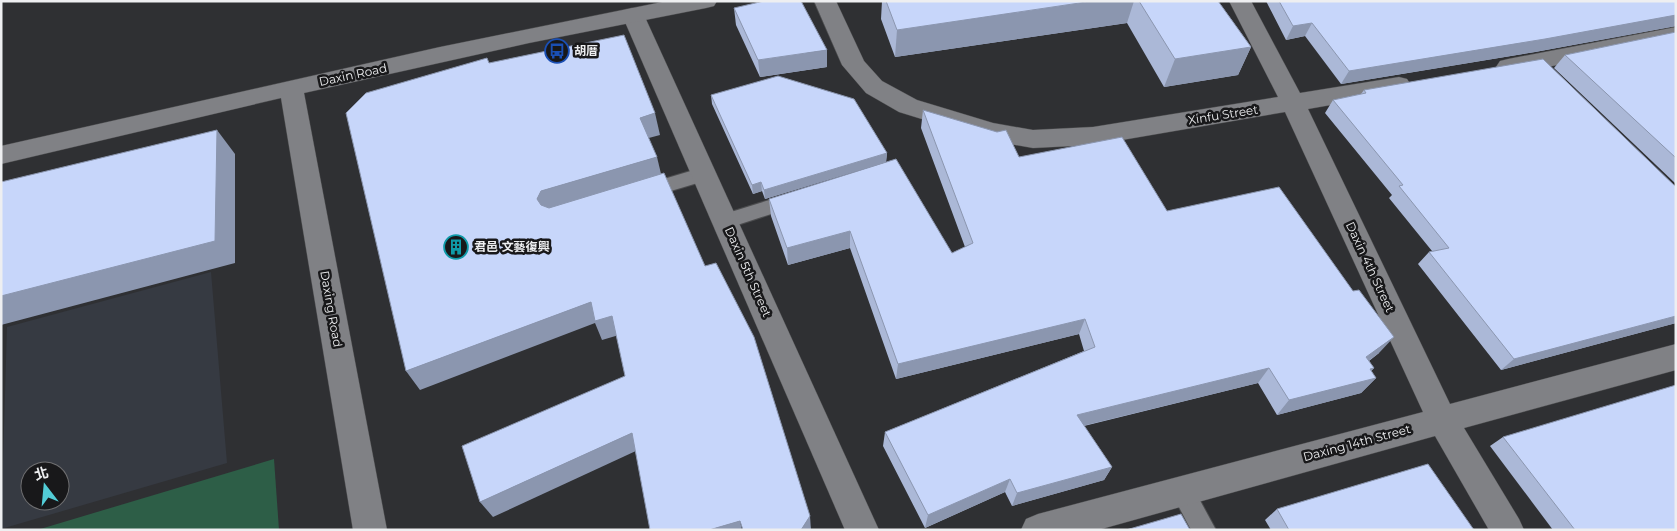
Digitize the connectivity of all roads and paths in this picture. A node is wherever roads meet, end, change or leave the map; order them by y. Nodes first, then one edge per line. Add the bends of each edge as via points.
1 (706, 1) edge
2 (824, 1) edge
3 (1240, 1) edge
4 (633, 14) junction
5 (1676, 34) edge
6 (1486, 70) edge
7 (1419, 82) edge
8 (291, 88) junction
9 (1293, 104) junction
10 (1, 155) edge
11 (704, 174) junction
12 (810, 195) edge
13 (631, 196) edge
14 (725, 221) junction
15 (1676, 357) edge
16 (1442, 420) junction
17 (1182, 490) junction
18 (370, 530) edge
19 (862, 530) edge
20 (1038, 530) edge
21 (1204, 530) edge
22 (1507, 530) edge

1 - 4 street, Daxin Road
2 - 9 street, Xinfu Street via 854,65 874,87 908,106 993,132 1033,139 1093,136
3 - 9 street, Daxin 4th Street
4 - 8 street, Daxin Road
4 - 11 street, Daxin 5th Street
5 - 6 street via 1542,69
7 - 9 street, Xinfu Street
8 - 10 street, Daxin Road
8 - 18 street, Daxing Road
9 - 16 street, Daxin 4th Street
11 - 13 lane
11 - 14 street, Daxin 5th Street
12 - 14 lane
14 - 19 street, Daxin 5th Street
15 - 16 street, Daxing 14th Street
16 - 17 street, Daxing 14th Street
16 - 22 street, Daxin 4th Street
17 - 20 street, Daxing 14th Street
17 - 21 lane

